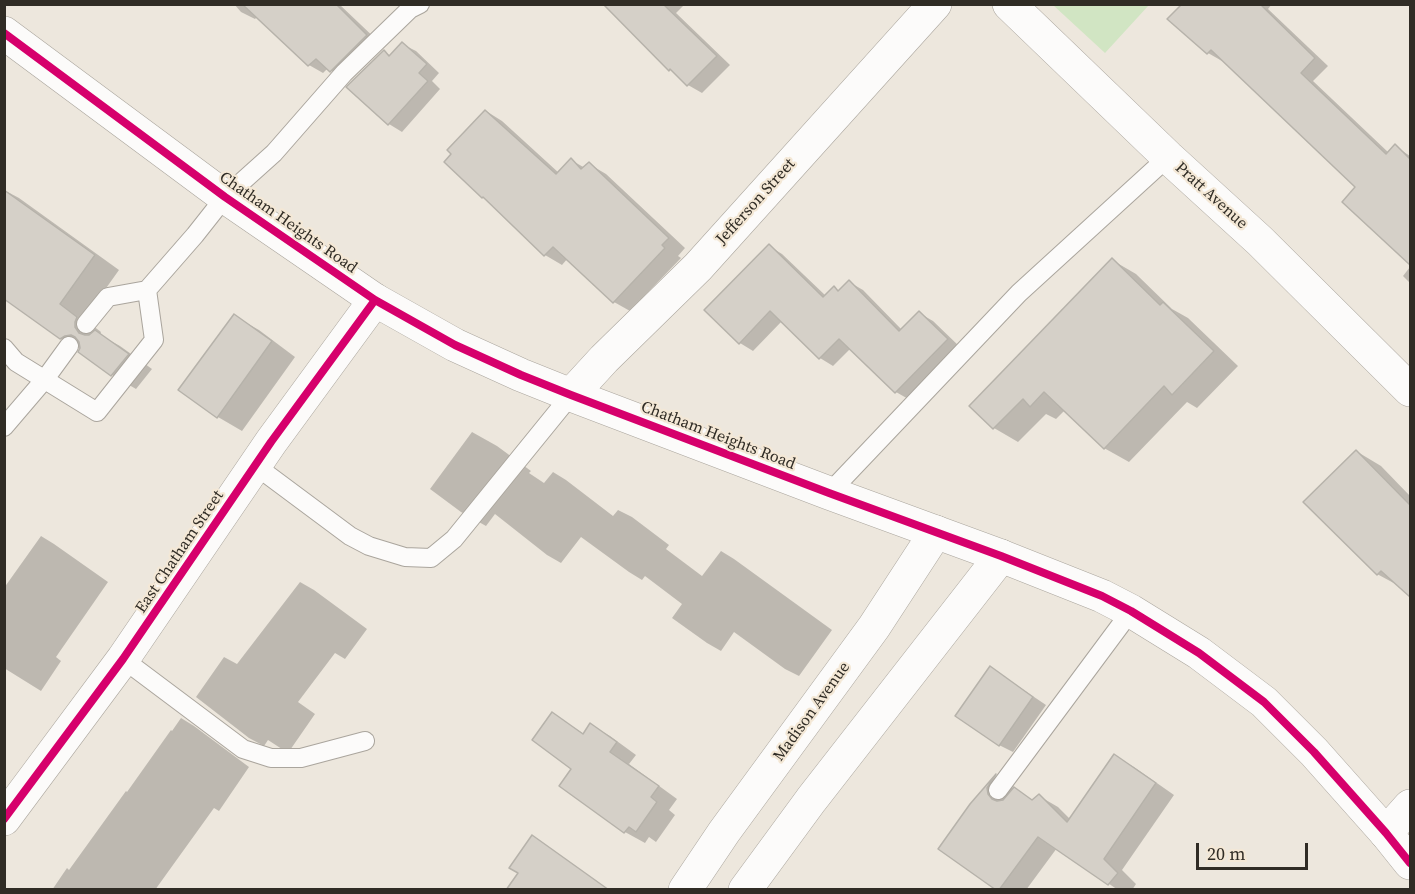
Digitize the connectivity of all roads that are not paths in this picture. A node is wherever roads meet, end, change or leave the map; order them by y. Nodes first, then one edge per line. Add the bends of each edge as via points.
1 (420, 4) edge
2 (935, 4) edge
3 (1009, 4) edge
4 (6, 36) edge
5 (1168, 157) junction
6 (225, 197) junction
7 (147, 290) junction
8 (375, 300) junction
9 (86, 324) dead end
10 (69, 346) dead end
11 (4, 348) edge
12 (45, 379) junction
13 (1410, 390) edge
14 (571, 395) junction
15 (4, 428) edge
16 (256, 466) junction
17 (829, 493) junction
18 (936, 532) junction
19 (1001, 556) junction
20 (1131, 611) junction
21 (123, 659) junction
22 (366, 741) dead end
23 (998, 790) dead end
24 (1410, 806) edge
25 (4, 819) edge
26 (1386, 832) junction
27 (1410, 863) edge
28 (685, 890) edge
29 (745, 890) edge

1 - 6 lane via 410,9 344,73 274,153
2 - 14 street, Jefferson Street via 698,267
3 - 5 street, Pratt Avenue
4 - 6 street, Chatham Heights Road
5 - 13 street, Pratt Avenue via 1260,241
5 - 17 lane via 1019,293
6 - 7 lane
6 - 8 street, Chatham Heights Road
7 - 9 lane via 108,297
7 - 12 lane via 154,340 97,412
8 - 14 street, Chatham Heights Road via 455,345
8 - 16 street, East Chatham Street
10 - 12 lane
11 - 12 lane via 16,362
12 - 15 lane
14 - 16 lane via 454,539 431,558 369,546
14 - 17 street, Chatham Heights Road
16 - 21 street, East Chatham Street
17 - 18 street, Chatham Heights Road
18 - 19 street, Chatham Heights Road
18 - 28 street, Madison Avenue via 874,627
19 - 20 street, Chatham Heights Road
19 - 29 street
20 - 23 lane
20 - 26 street, Chatham Heights Road via 1199,653 1264,702
21 - 22 lane via 243,749 271,758 301,758
21 - 25 street, East Chatham Street
24 - 26 street
26 - 27 street, Chatham Heights Road

